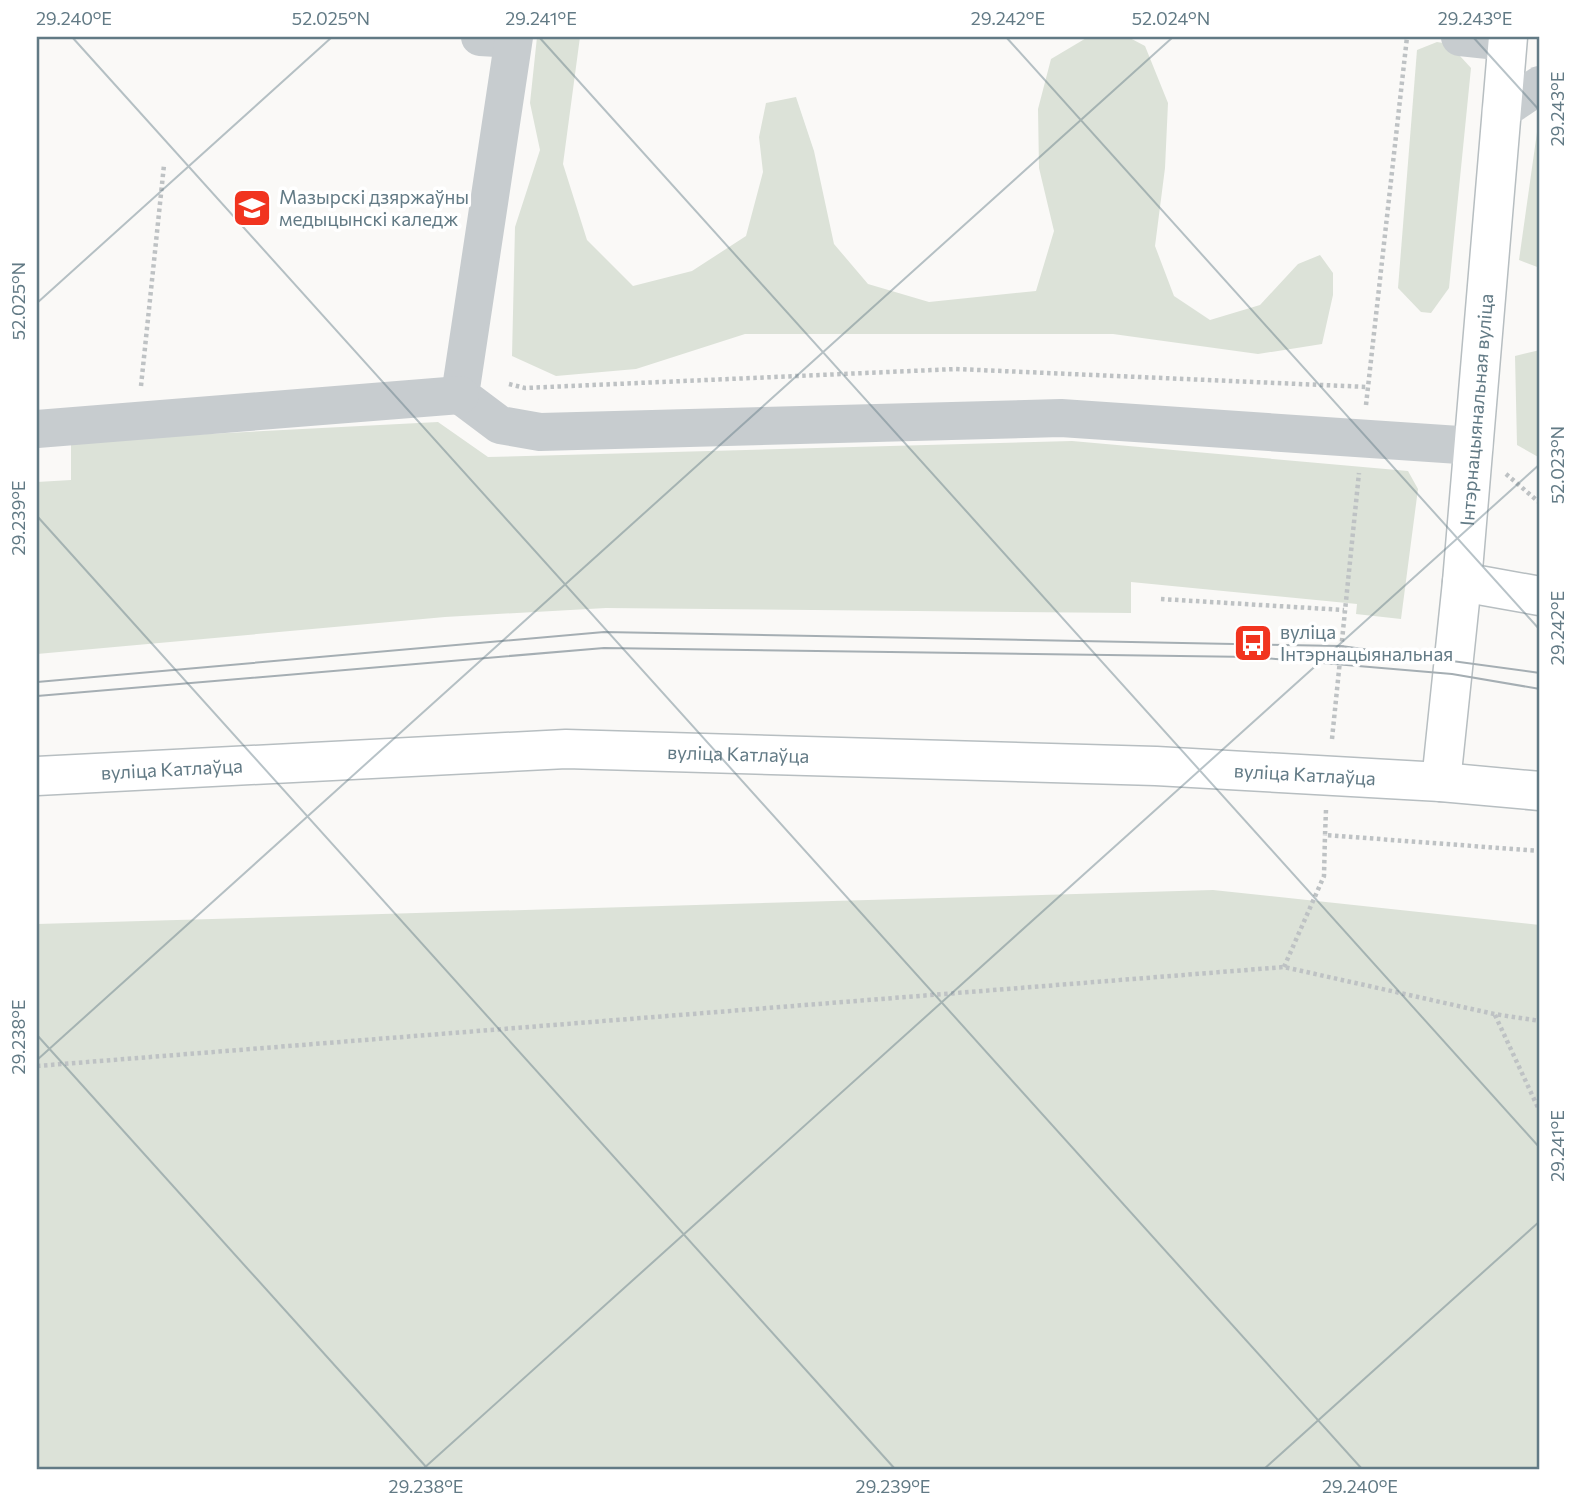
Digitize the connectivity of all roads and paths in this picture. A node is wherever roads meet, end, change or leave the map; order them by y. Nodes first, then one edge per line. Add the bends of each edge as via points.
1 (1406, 37) edge
2 (1460, 37) edge
3 (502, 38) edge
4 (1507, 40) edge
5 (1540, 85) edge
6 (1501, 111) junction
7 (164, 165) dead end
8 (462, 384) junction
9 (1368, 387) junction
10 (137, 419) junction
11 (37, 429) edge
12 (1363, 437) junction
13 (1474, 446) junction
14 (1462, 582) junction
15 (1540, 596) edge
16 (1161, 599) dead end
17 (1344, 610) junction
18 (1328, 775) junction
19 (37, 776) edge
20 (1441, 782) junction
21 (1540, 791) edge
22 (1325, 835) junction
23 (1540, 851) edge
24 (1283, 967) junction
25 (1494, 1014) junction
26 (1540, 1021) edge
27 (37, 1066) edge
28 (1540, 1112) edge

1 - 9 path
2 - 4 lane
3 - 8 lane
4 - 6 main road, Інтэрнацыянальная вуліца
5 - 6 lane
6 - 13 main road, Інтэрнацыянальная вуліца
7 - 10 path
8 - 9 path via 525,388 956,369
8 - 10 lane
8 - 12 lane via 500,425 540,432 1061,418
9 - 12 path
10 - 11 lane
12 - 13 lane
12 - 17 path
13 - 14 main road, Інтэрнацыянальная вуліца
14 - 15 main road
14 - 20 main road, Інтэрнацыянальная вуліца
16 - 17 path
17 - 18 path
18 - 19 main road, вуліца Катлаўца via 566,749
18 - 20 main road, вуліца Катлаўца
18 - 22 path
20 - 21 main road, вуліца Катлаўца
22 - 23 path
22 - 24 path via 1324,876
24 - 25 path
24 - 27 path
25 - 26 path
25 - 28 path

